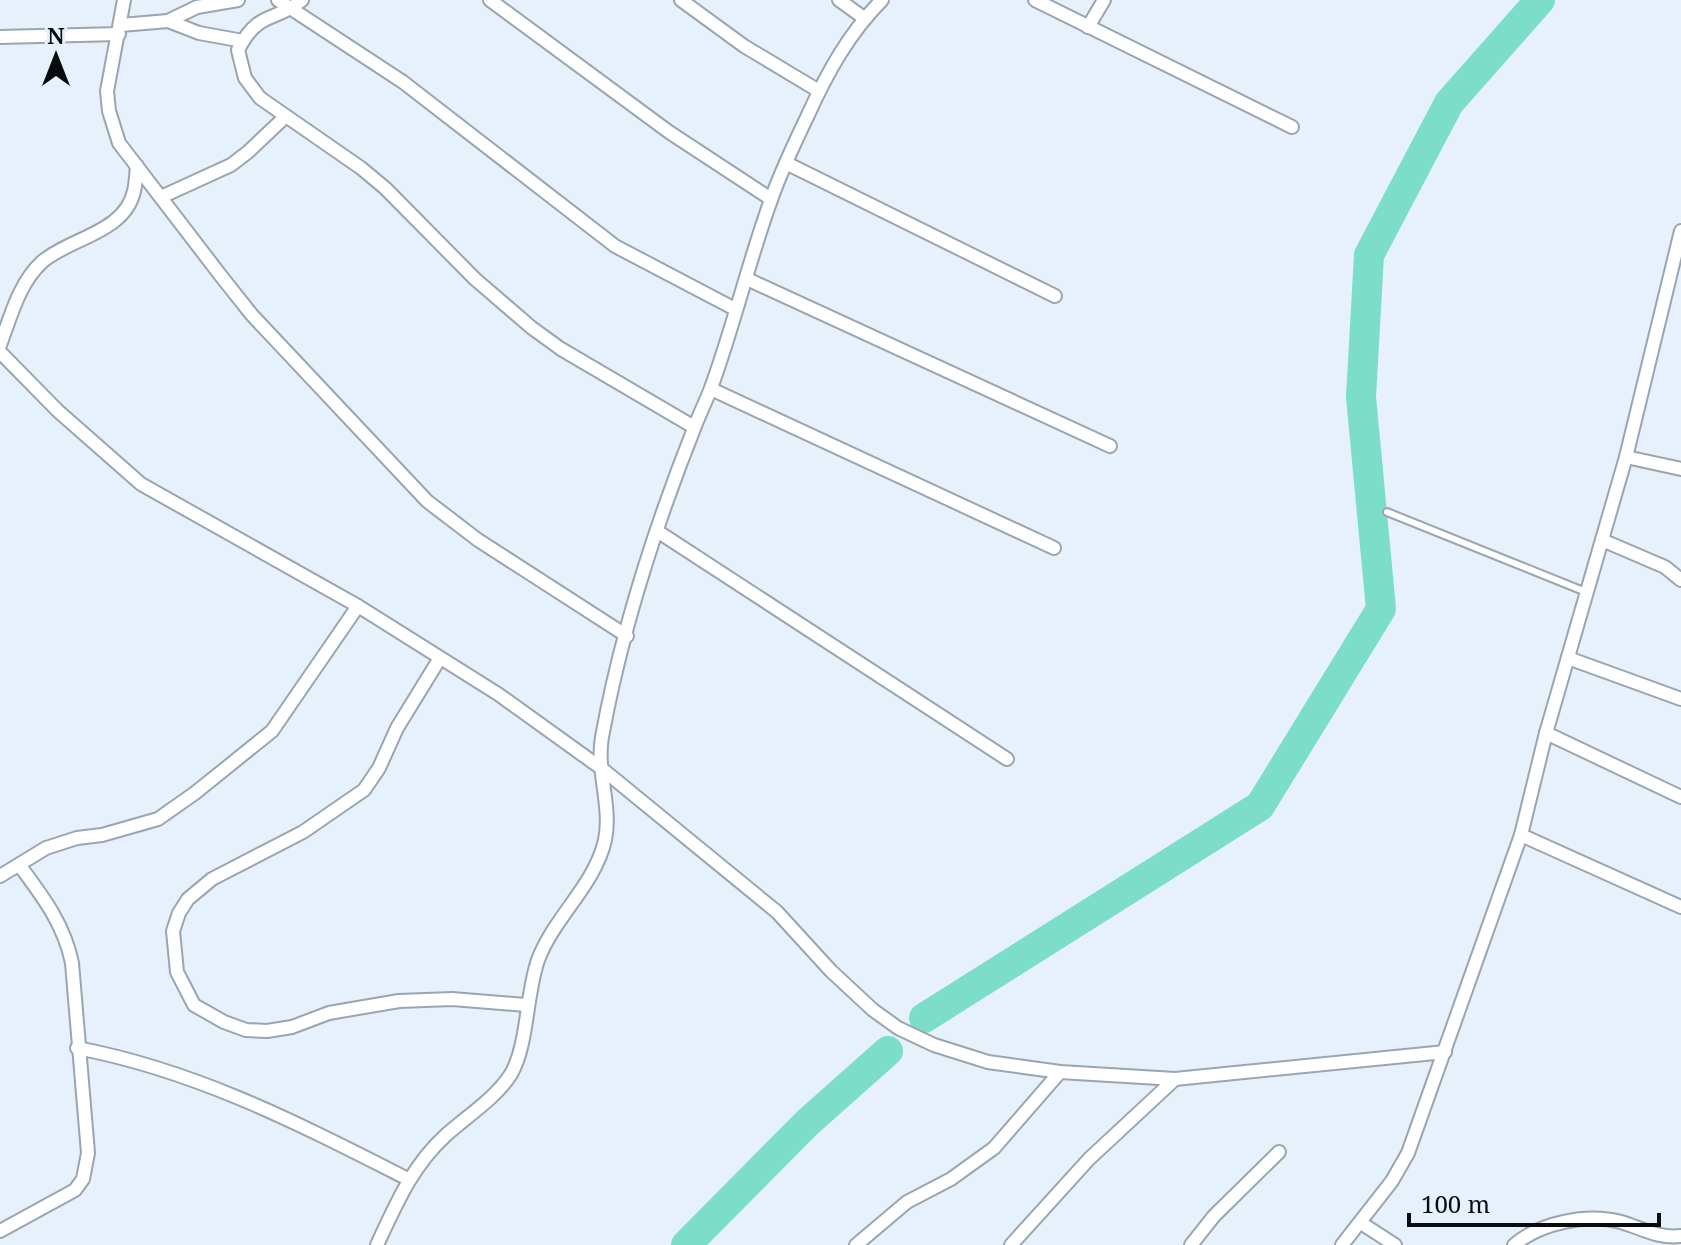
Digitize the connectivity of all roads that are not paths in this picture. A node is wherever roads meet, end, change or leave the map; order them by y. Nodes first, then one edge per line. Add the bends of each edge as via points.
1 (124, 0) edge
2 (238, 0) edge
3 (278, 0) edge
4 (302, 0) edge
5 (490, 0) edge
6 (681, 0) edge
7 (839, 0) edge
8 (882, 0) edge
9 (1035, 0) edge
10 (1104, 0) edge
11 (290, 10) junction
12 (864, 18) junction
13 (168, 21) junction
14 (1088, 27) junction
15 (120, 29) junction
16 (0, 37) edge
17 (243, 41) junction
18 (819, 91) junction
19 (285, 117) junction
20 (1292, 127) dead end
21 (786, 163) junction
22 (137, 166) junction
23 (161, 197) junction
24 (771, 199) junction
25 (1681, 231) edge
26 (747, 279) junction
27 (1055, 296) dead end
28 (735, 309) junction
29 (0, 345) edge
30 (0, 352) edge
31 (711, 389) junction
32 (694, 427) junction
33 (1110, 446) dead end
34 (1626, 457) junction
35 (1681, 469) edge
36 (1387, 512) dead end
37 (657, 531) junction
38 (1602, 540) junction
39 (1054, 548) dead end
40 (1681, 580) edge
41 (1586, 592) junction
42 (358, 606) junction
43 (627, 636) junction
44 (440, 658) junction
45 (1568, 658) junction
46 (1681, 699) edge
47 (1546, 733) junction
48 (1007, 759) dead end
49 (601, 768) junction
50 (1681, 797) edge
51 (1521, 835) junction
52 (20, 866) junction
53 (0, 876) edge
54 (1681, 907) edge
55 (526, 1005) junction
56 (77, 1048) junction
57 (1445, 1052) junction
58 (1060, 1072) junction
59 (1175, 1079) junction
60 (1279, 1152) dead end
61 (408, 1179) junction
62 (1361, 1223) junction
63 (0, 1231) edge
64 (1681, 1236) edge
65 (1018, 1243) edge
66 (377, 1245) edge
67 (856, 1245) edge
68 (1191, 1245) edge
69 (1342, 1245) edge
70 (1395, 1245) edge
71 (1514, 1245) edge

1 - 15 street
2 - 13 street via 197,7
3 - 11 street
4 - 11 street
5 - 24 street via 669,132
6 - 18 street
7 - 12 street
8 - 12 street
9 - 14 street
10 - 14 street
11 - 17 street via 261,20
11 - 28 street via 403,82 615,246
12 - 18 street
13 - 15 street
13 - 17 street
14 - 20 street
15 - 16 street
15 - 22 street via 108,82 109,111 119,143
17 - 19 street via 238,50 245,78
18 - 21 street
19 - 23 street via 231,165
19 - 32 street via 361,168 532,328
21 - 24 street
21 - 27 street
22 - 23 street
22 - 29 street via 134,194 125,211 44,261 25,281
23 - 43 street via 252,315 427,501
24 - 26 street
25 - 34 street
26 - 28 street
26 - 33 street
28 - 31 street
30 - 42 street via 141,484
31 - 32 street
31 - 39 street
32 - 37 street
34 - 35 street
34 - 38 street
36 - 41 lane
37 - 43 street
37 - 48 street
38 - 40 street via 1665,567
38 - 41 street
41 - 45 street
42 - 44 street
42 - 52 street via 272,731 195,793 158,819 54,846
43 - 49 street via 602,739
44 - 49 street
44 - 55 street via 364,790 303,832 212,879 188,899 173,931 177,972 194,1005 246,1030 292,1027 329,1013 399,1001
45 - 46 street
45 - 47 street
47 - 50 street
47 - 51 street
49 - 55 street via 605,841 591,873 553,929
49 - 58 street via 777,912 831,971 898,1028 988,1062
51 - 54 street
51 - 57 street
52 - 53 street
52 - 56 street via 50,905 68,944
55 - 61 street via 519,1057 510,1076
56 - 61 street via 130,1058 265,1107
56 - 63 street via 88,1153 83,1179 75,1190
57 - 59 street
57 - 62 street via 1408,1153
58 - 59 street
58 - 67 street via 994,1148 907,1202
59 - 65 street via 1089,1159
60 - 68 street
61 - 66 street
62 - 69 street
62 - 70 street
64 - 71 street via 1658,1236 1599,1219 1548,1226

